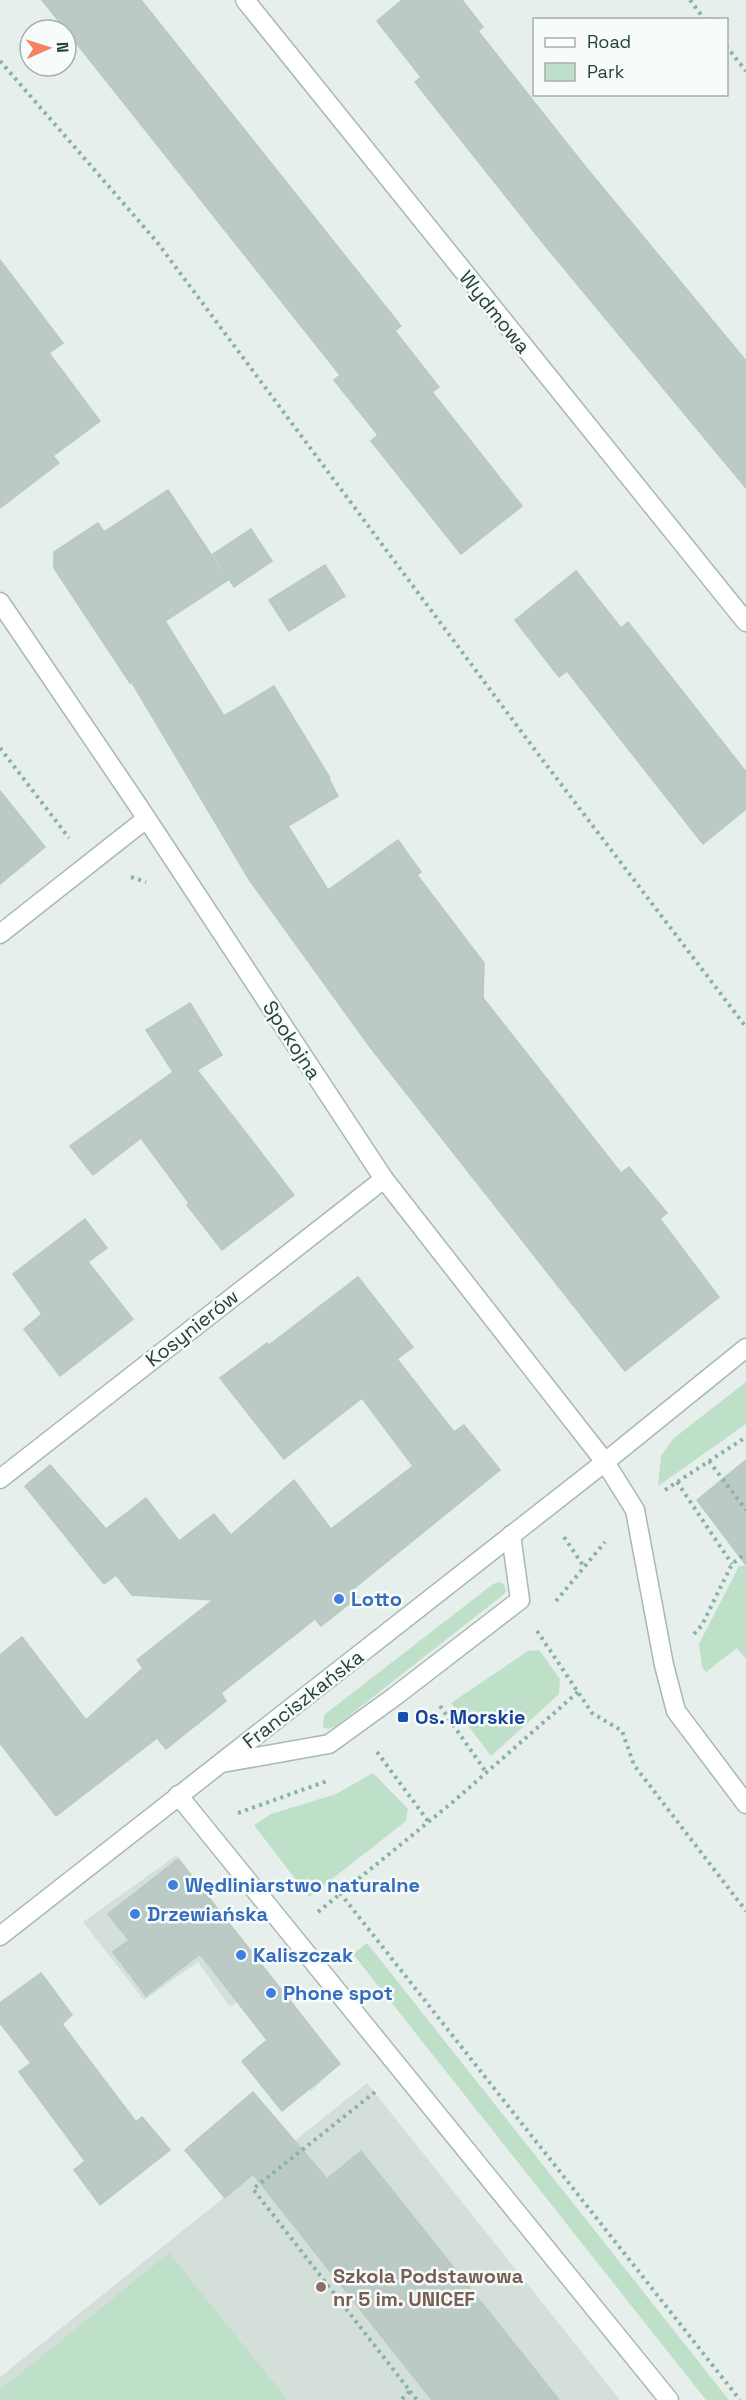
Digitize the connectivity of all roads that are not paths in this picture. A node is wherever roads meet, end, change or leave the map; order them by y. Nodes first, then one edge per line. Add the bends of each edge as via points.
1 (245, 0) edge
2 (0, 602) edge
3 (746, 622) edge
4 (146, 819) junction
5 (0, 934) edge
6 (384, 1179) junction
7 (746, 1348) edge
8 (605, 1462) junction
9 (0, 1479) edge
10 (512, 1535) junction
11 (222, 1763) junction
12 (178, 1795) junction
13 (746, 1804) edge
14 (0, 1936) edge
15 (669, 2400) edge

1 - 3 street, Wydmowa
2 - 4 street, Spokojna
4 - 5 street
4 - 6 street, Spokojna
6 - 8 street, Spokojna
6 - 9 street, Kosynierów
7 - 8 street, Franciszkańska
8 - 10 street, Franciszkańska
8 - 13 street via 635,1510 676,1711
10 - 11 street, Franciszkańska
10 - 11 street via 520,1600 329,1744
11 - 12 street, Franciszkańska
12 - 14 street, Franciszkańska
12 - 15 street

